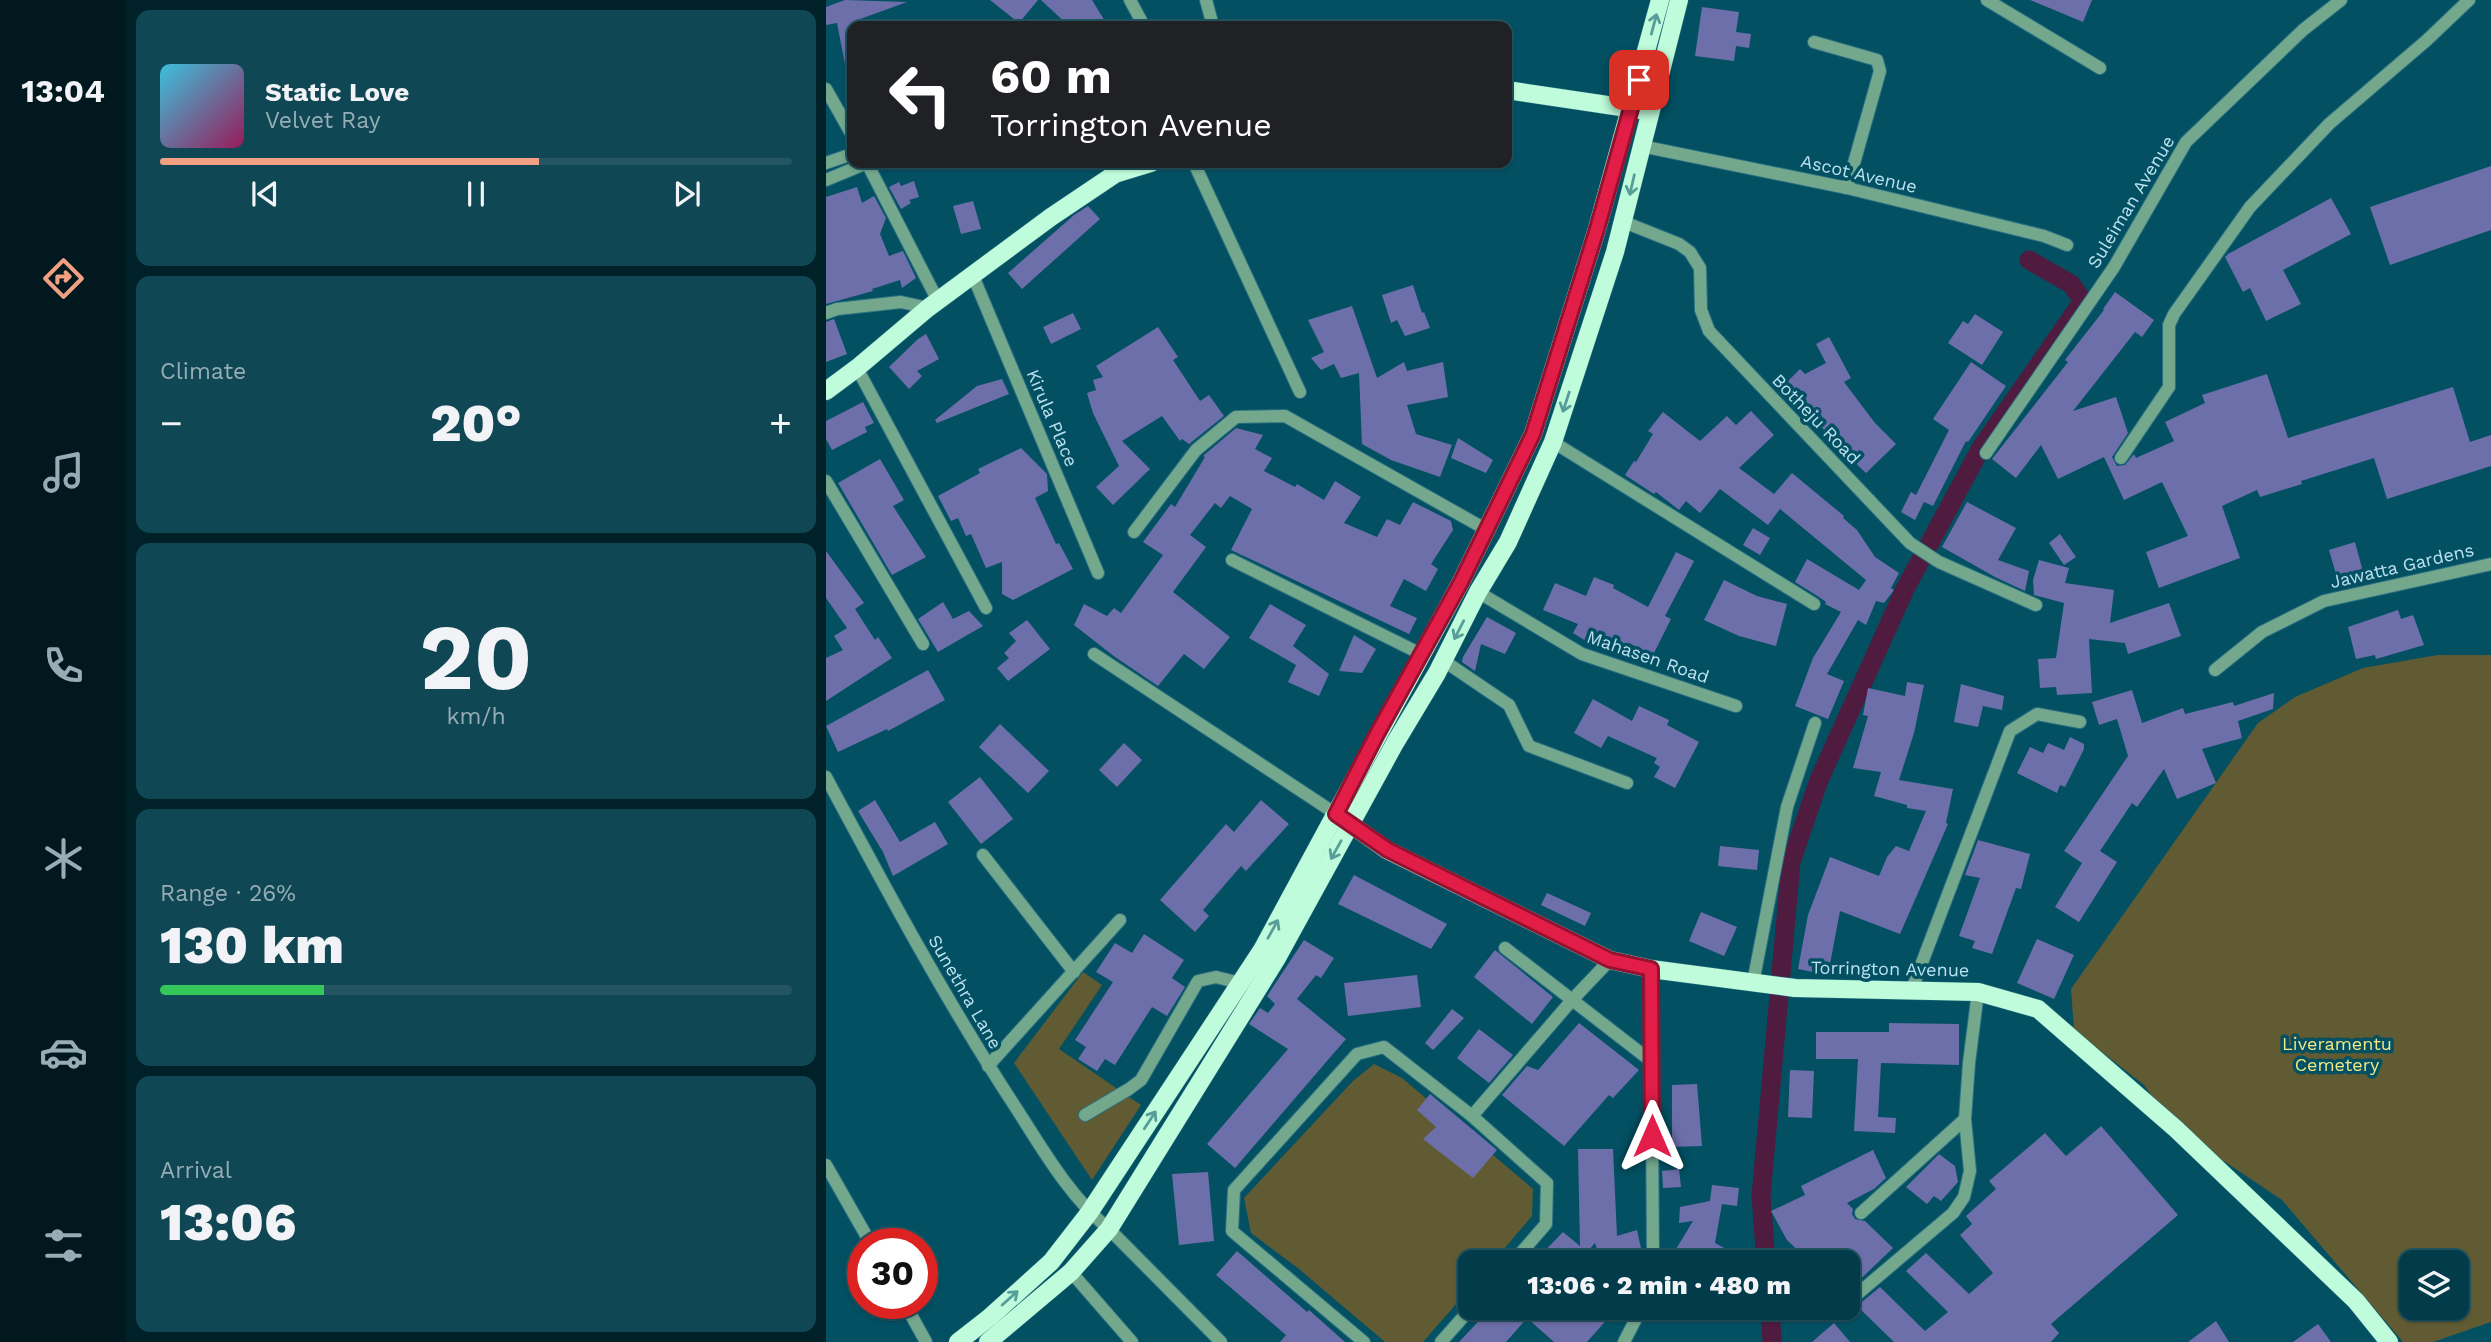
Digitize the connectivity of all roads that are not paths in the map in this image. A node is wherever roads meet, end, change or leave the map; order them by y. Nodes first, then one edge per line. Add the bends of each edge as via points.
1 (1130, 0) edge
2 (1206, 0) edge
3 (1660, 0) edge
4 (1679, 0) edge
5 (1987, 0) edge
6 (2342, 0) edge
7 (2469, 0) edge
8 (1141, 21) edge
9 (1212, 21) edge
10 (1814, 41) dead end
11 (2100, 68) dead end
12 (826, 89) edge
13 (1512, 91) edge
14 (1632, 107) junction
15 (1651, 113) junction
16 (847, 126) edge
17 (1641, 146) junction
18 (847, 156) edge
19 (826, 163) edge
20 (855, 168) edge
21 (869, 168) edge
22 (1135, 168) edge
23 (1196, 168) edge
24 (826, 180) edge
25 (1847, 188) junction
26 (1624, 222) junction
27 (2067, 245) dead end
28 (973, 276) junction
29 (933, 305) junction
30 (826, 313) edge
31 (857, 368) junction
32 (826, 391) edge
33 (1300, 392) dead end
34 (1553, 442) junction
35 (1986, 453) dead end
36 (2121, 457) dead end
37 (826, 481) edge
38 (1487, 530) junction
39 (1134, 532) dead end
40 (1232, 559) dead end
41 (2491, 564) edge
42 (1098, 573) dead end
43 (1478, 592) junction
44 (1814, 604) dead end
45 (2036, 605) dead end
46 (986, 608) dead end
47 (923, 644) dead end
48 (1094, 654) dead end
49 (1421, 654) junction
50 (1444, 661) junction
51 (2215, 670) dead end
52 (1736, 706) dead end
53 (2080, 722) dead end
54 (1815, 723) dead end
55 (826, 777) edge
56 (1627, 783) dead end
57 (1343, 819) junction
58 (983, 855) dead end
59 (1121, 920) dead end
60 (1505, 948) dead end
61 (1610, 960) junction
62 (1651, 969) junction
63 (1074, 972) junction
64 (1240, 983) junction
65 (1753, 983) junction
66 (1912, 989) junction
67 (1978, 992) junction
68 (1573, 999) junction
69 (1651, 1061) junction
70 (988, 1066) junction
71 (1085, 1115) dead end
72 (1472, 1116) junction
73 (1965, 1119) junction
74 (826, 1166) edge
75 (1089, 1213) junction
76 (1861, 1213) dead end
77 (862, 1228) edge
78 (1109, 1229) junction
79 (1523, 1250) edge
80 (1653, 1250) edge
81 (1071, 1272) junction
82 (1860, 1292) edge
83 (913, 1319) edge
84 (1460, 1320) edge
85 (1635, 1320) edge
86 (999, 1339) edge
87 (926, 1342) edge
88 (958, 1342) edge
89 (1132, 1342) edge
90 (1221, 1342) edge
91 (1364, 1342) edge
92 (1441, 1342) edge
93 (1624, 1342) edge
94 (2389, 1342) edge

1 - 8 street
2 - 9 street
14 -> 3 main road
4 - 15 main road
5 - 11 street
6 - 35 street, Suleiman Avenue via 2302,30 2186,142 2114,267
7 - 36 street via 2329,124 2250,207 2174,314 2169,324 2169,387
10 - 25 street via 1877,60 1880,71
12 - 16 street
13 - 14 main road
14 - 15 main road
14 - 38 main road via 1533,434
15 - 17 main road
17 - 25 street, Ascot Avenue
17 -> 26 main road
18 - 19 street
20 - 24 street
21 - 29 street
22 - 28 main road via 1115,174
23 - 33 street
25 - 27 street, Ascot Avenue
26 -> 34 main road
26 - 45 street, Botheju Road via 1690,252 1700,268 1701,310 1709,331 1910,543 1939,562
28 - 29 main road
28 - 42 street, Kirula Place
29 - 30 street via 901,302
29 - 31 main road
31 - 32 main road
31 - 46 street
34 - 43 main road via 1508,542
34 - 44 street
37 - 47 street
38 - 39 street via 1285,416 1236,417 1196,450
38 - 49 main road
40 - 49 street
41 - 51 street, Jawatta Gardens via 2324,601 2262,632
43 -> 50 main road
43 - 52 street, Mahasen Road via 1582,654
48 - 57 street
49 - 57 main road
50 - 56 street via 1509,705 1529,746
50 - 57 main road
53 - 66 street via 2037,714 2010,732
54 - 65 street via 1787,807
55 - 70 street, Sunethra Lane via 942,992
57 - 61 main road, Torrington Avenue via 1388,850
64 -> 57 main road
57 -> 78 main road via 1277,958
58 - 63 street
59 - 63 street
60 - 68 street
61 - 62 main road, Torrington Avenue
61 - 68 street
62 - 65 main road, Torrington Avenue
62 - 69 street
63 - 70 street
64 - 71 street via 1216,977 1198,981 1140,1080
75 -> 64 main road
65 - 66 main road, Torrington Avenue
66 - 67 main road, Torrington Avenue
67 - 73 street
67 - 94 main road, Torrington Avenue via 2039,1009 2176,1129 2356,1301
68 - 69 street
68 - 72 street
69 - 80 street
70 - 75 street, Sunethra Lane
72 - 79 street via 1548,1183 1546,1224
72 - 91 street via 1384,1047 1357,1054 1234,1190 1232,1231
73 - 76 street
73 - 82 street via 1970,1171 1964,1198 1953,1213
74 - 77 street
75 - 78 street, Sunethra Lane
88 -> 75 main road via 1051,1262
78 - 81 main road
78 - 90 street, Sunethra Lane
81 - 86 main road
81 - 89 street
83 - 87 street
84 - 92 street
85 - 93 street

